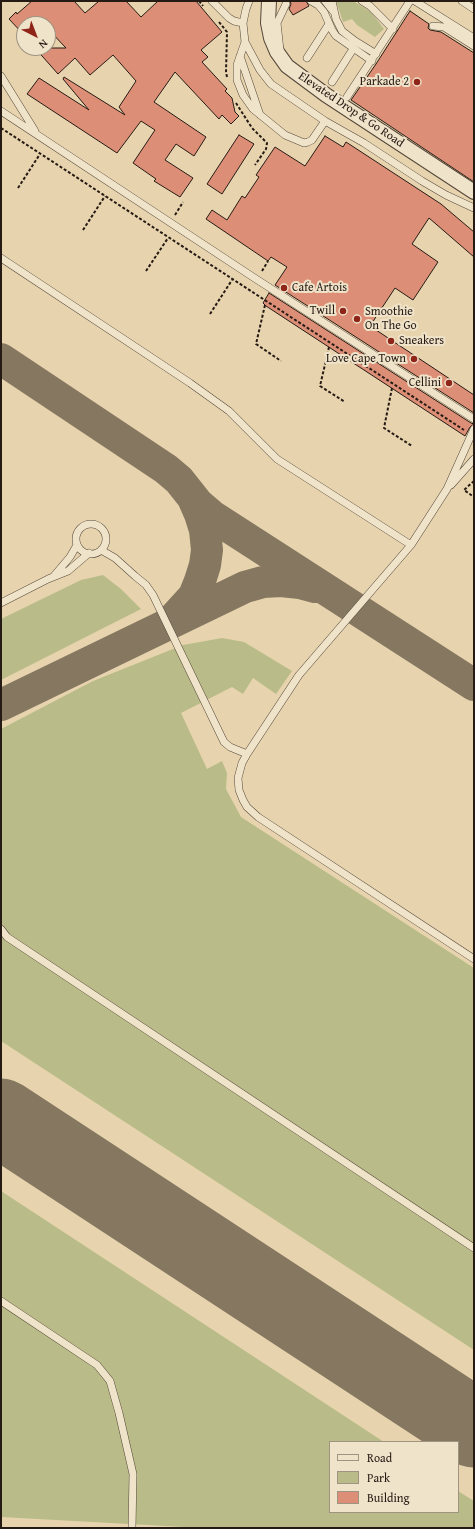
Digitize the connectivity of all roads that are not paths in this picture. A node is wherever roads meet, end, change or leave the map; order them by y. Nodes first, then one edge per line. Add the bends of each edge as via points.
1 (212, 1) edge
2 (249, 1) edge
3 (269, 1) edge
4 (308, 1) edge
5 (325, 1) edge
6 (332, 1) edge
7 (362, 1) edge
8 (410, 1) edge
9 (415, 1) edge
10 (462, 1) edge
11 (286, 9) dead end
12 (474, 9) edge
13 (334, 12) junction
14 (243, 23) junction
15 (329, 24) junction
16 (433, 26) dead end
17 (393, 29) junction
18 (474, 38) edge
19 (245, 42) junction
20 (474, 46) edge
21 (354, 49) junction
22 (376, 54) junction
23 (279, 56) junction
24 (307, 58) dead end
25 (372, 60) junction
26 (1, 76) edge
27 (332, 82) dead end
28 (347, 97) dead end
29 (1, 111) edge
30 (325, 121) junction
31 (37, 135) junction
32 (474, 192) edge
33 (474, 208) edge
34 (1, 258) edge
35 (474, 419) edge
36 (473, 432) edge
37 (474, 459) edge
38 (447, 489) junction
39 (77, 545) junction
40 (411, 545) junction
41 (101, 550) junction
42 (89, 554) junction
43 (51, 579) junction
44 (1, 603) edge
45 (247, 754) junction
46 (1, 929) edge
47 (474, 958) edge
48 (474, 1248) edge
49 (1, 1301) edge
50 (132, 1528) edge

1 - 14 lane via 229,18
2 - 14 lane
3 - 23 street, Elevated Drop & Go Road via 269,31
4 - 15 lane via 316,3 321,8
5 - 13 lane
6 - 13 lane
7 - 17 lane
8 - 17 lane
9 - 18 lane
10 - 12 lane
11 - 23 lane via 277,23
13 - 22 lane via 342,31
14 - 19 lane
15 - 21 lane via 336,36
15 - 24 lane
16 - 20 lane via 444,27
17 - 22 lane
19 - 30 lane via 271,84
19 - 30 lane via 236,71 246,101 260,115 285,135 304,143 312,140
21 - 25 lane
21 - 27 lane
22 - 25 lane
23 - 32 street, Elevated Drop & Go Road via 287,66 326,95
25 - 28 lane
26 - 31 lane
29 - 31 lane
30 - 33 lane via 364,142 446,195
31 - 35 lane
34 - 40 lane via 190,383 228,411 278,459
36 - 38 lane
37 - 38 lane
38 - 40 lane
39 - 41 lane via 78,531 91,524 104,531 105,541
39 - 42 lane
39 - 43 lane
40 - 45 lane via 299,675
41 - 42 lane
41 - 45 lane via 115,558 146,585 224,742
42 - 43 lane via 68,571
43 - 44 lane
45 - 47 lane via 239,770 238,785 243,800 252,813
46 - 48 lane via 7,938
49 - 50 lane via 96,1365 110,1381 133,1474

